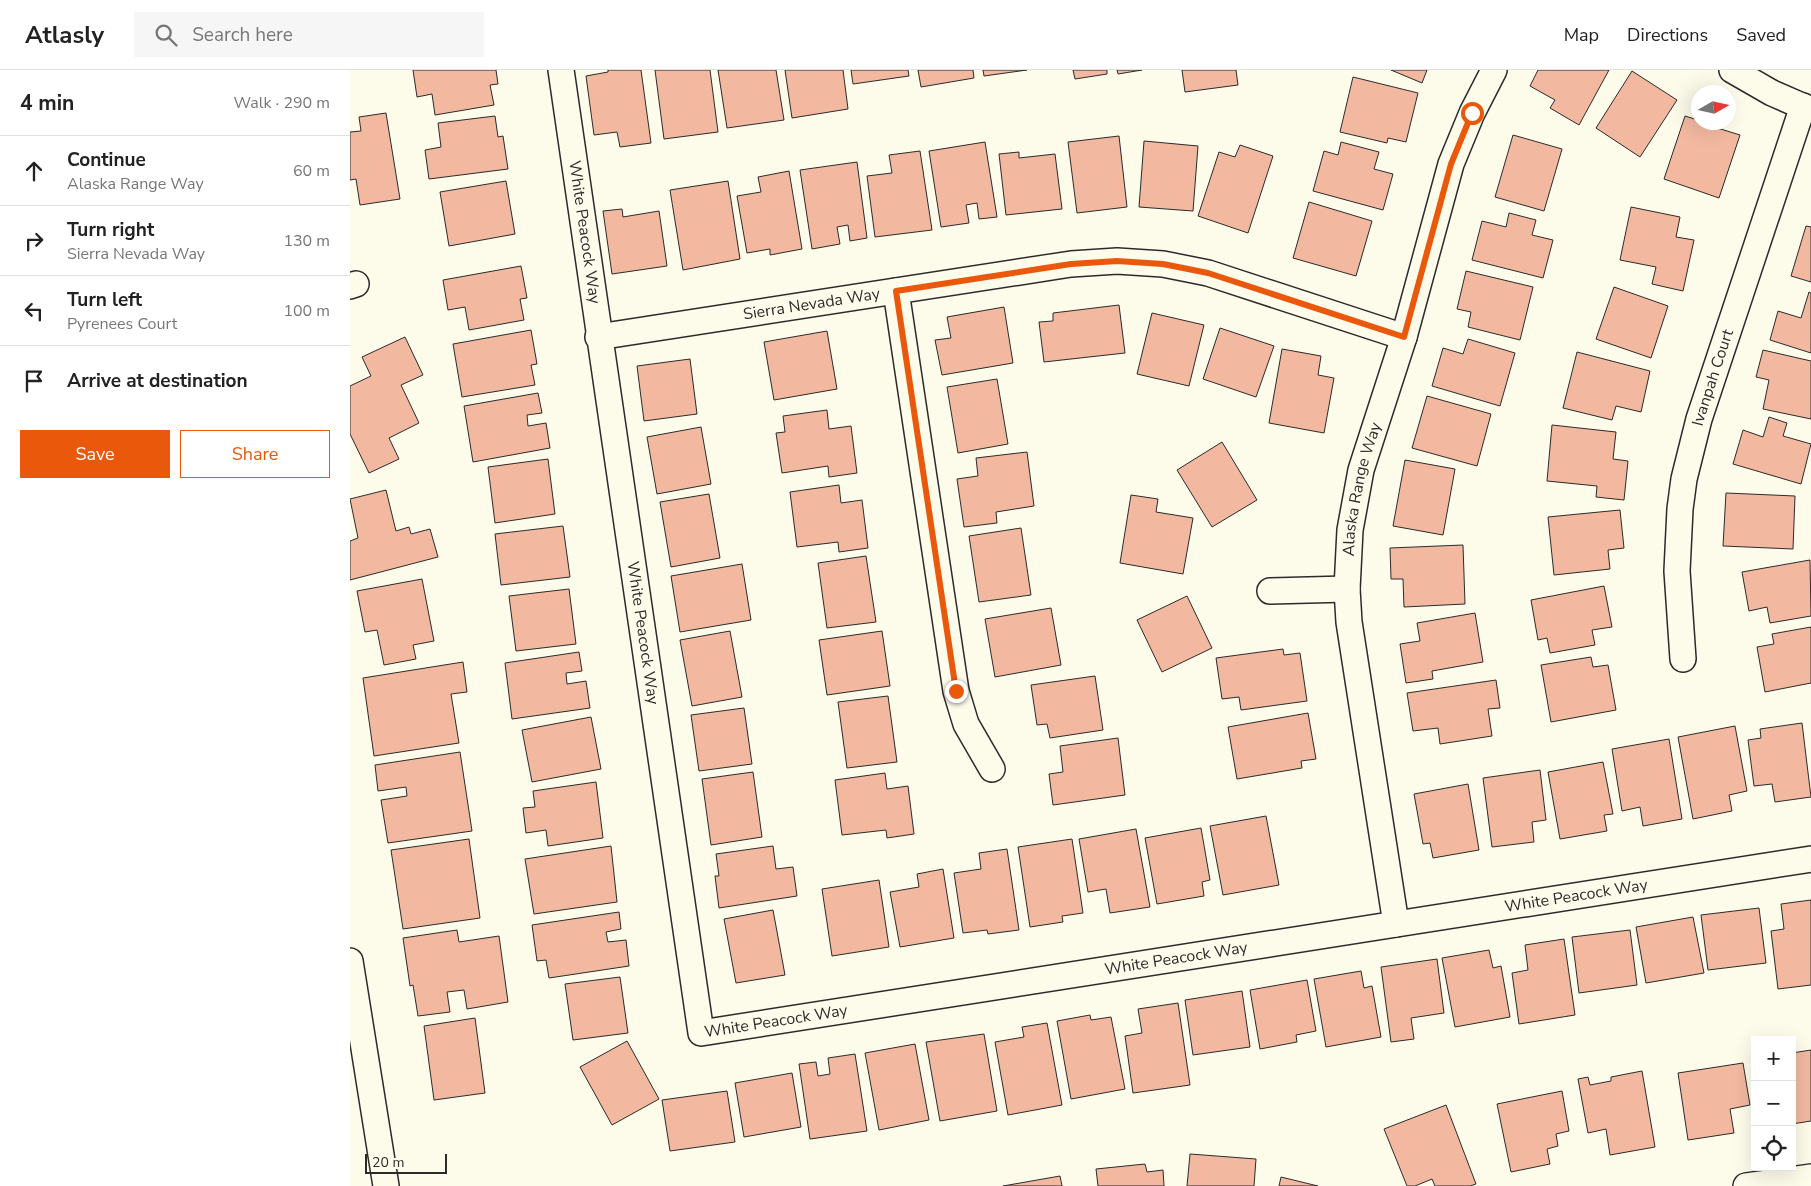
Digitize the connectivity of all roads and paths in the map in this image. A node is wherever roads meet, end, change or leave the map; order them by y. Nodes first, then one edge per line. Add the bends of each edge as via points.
1 (561, 70) edge
2 (1494, 70) edge
3 (1732, 70) edge
4 (1807, 108) edge
5 (896, 291) junction
6 (598, 337) junction
7 (1404, 337) junction
8 (1347, 589) junction
9 (1270, 591) dead end
10 (1683, 659) dead end
11 (992, 769) dead end
12 (1811, 859) edge
13 (1396, 924) junction
14 (350, 961) edge
15 (354, 1012) edge
16 (1811, 1177) edge
17 (386, 1186) edge
18 (1746, 1186) edge

1 - 6 street, White Peacock Way
2 - 7 street, Alaska Range Way via 1451,164
3 - 4 street
4 - 10 street, Ivanpah Court via 1699,419 1684,479 1677,571
5 - 6 street, Sierra Nevada Way
5 - 7 street, Sierra Nevada Way via 1071,264 1117,261 1163,264 1208,273
5 - 11 street via 956,691 966,724
6 - 13 street, White Peacock Way via 701,1033
7 - 8 street, Alaska Range Way via 1361,470 1350,530
8 - 9 street
8 - 13 street, Alaska Range Way via 1349,622
12 - 13 street, White Peacock Way
14 - 15 street
15 - 17 street
16 - 18 street

